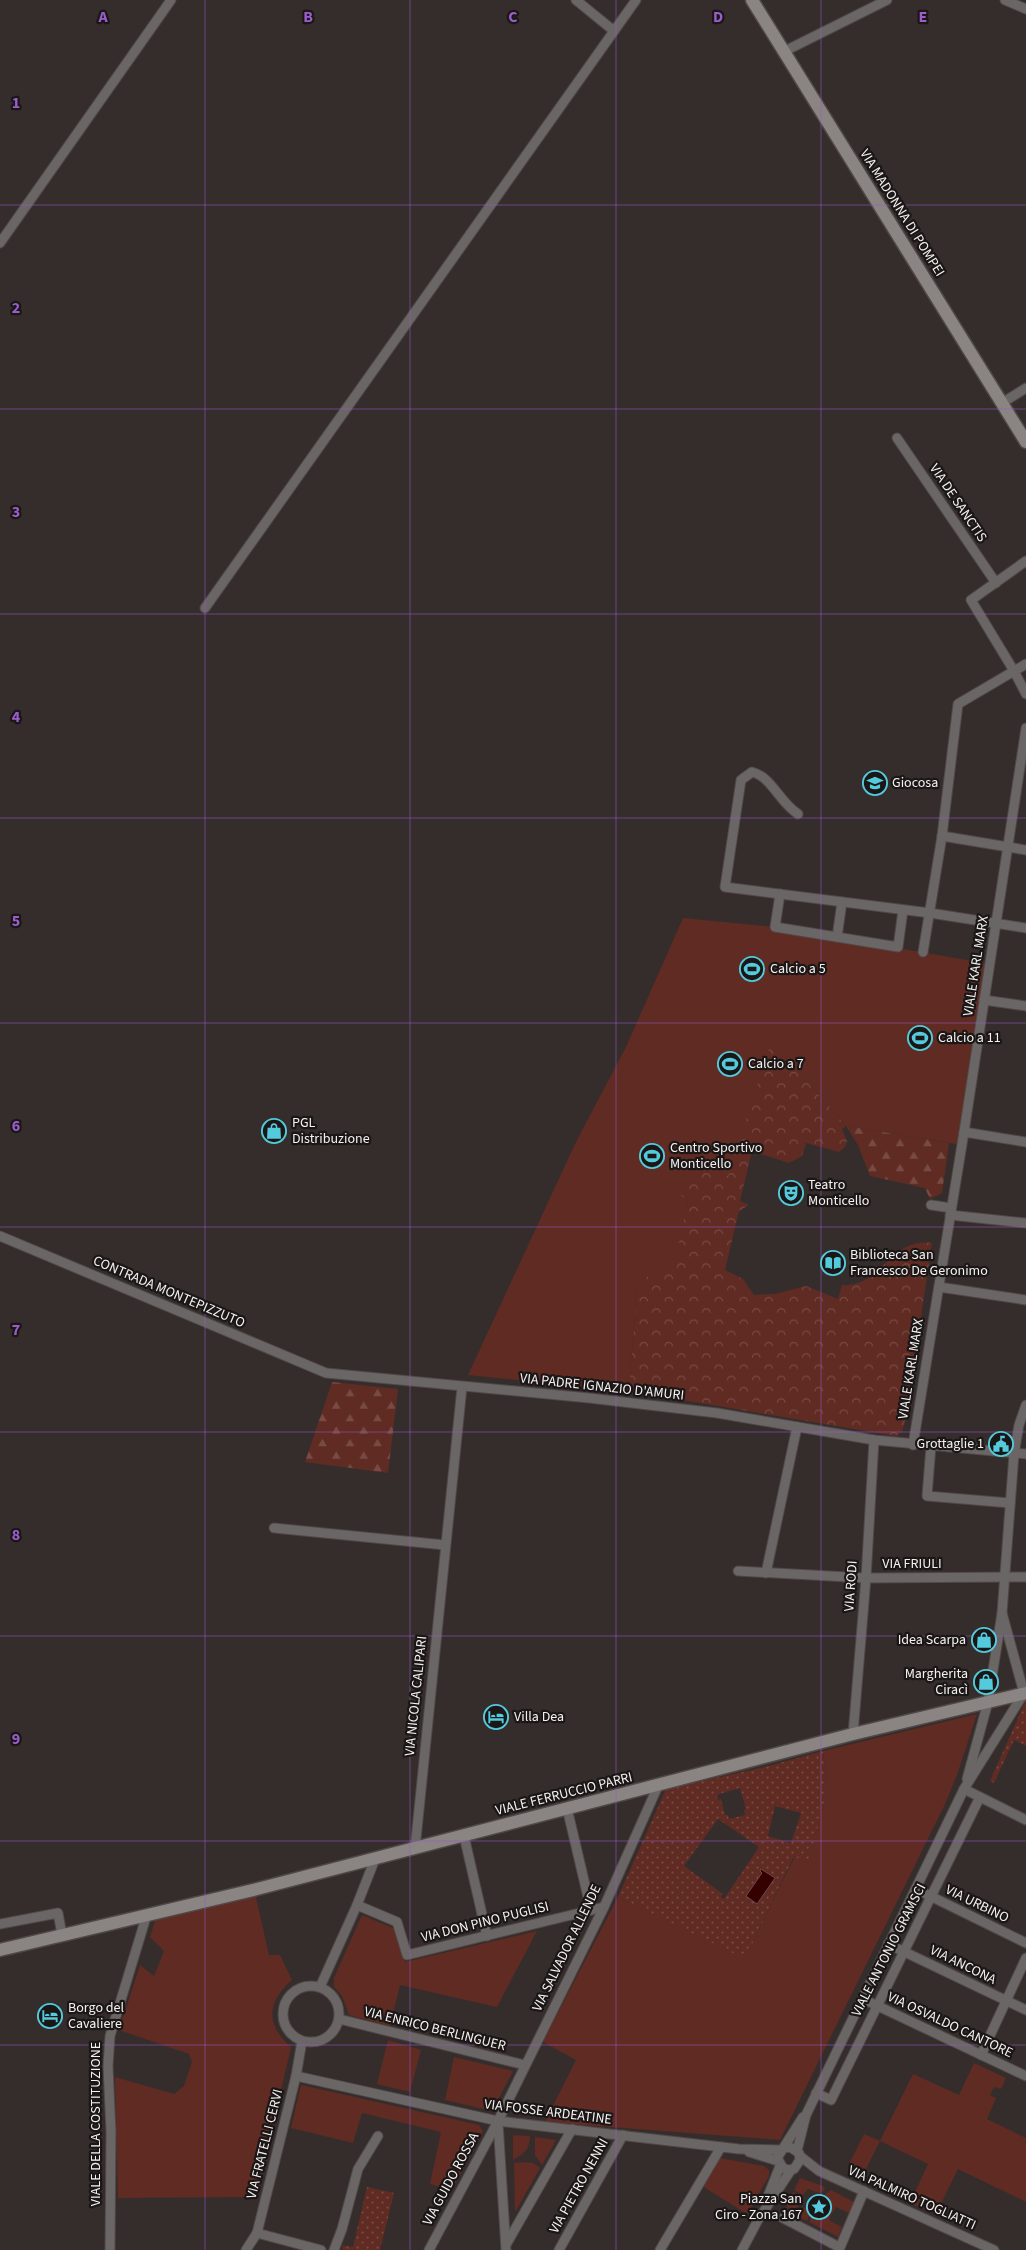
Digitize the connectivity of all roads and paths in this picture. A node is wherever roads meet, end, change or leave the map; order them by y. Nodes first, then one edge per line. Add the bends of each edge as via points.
1 (171, 0) edge
2 (576, 0) edge
3 (636, 0) edge
4 (752, 0) edge
5 (888, 0) edge
6 (1005, 0) edge
7 (1026, 9) edge
8 (614, 31) junction
9 (783, 52) junction
10 (0, 243) edge
11 (1026, 388) edge
12 (1002, 403) junction
13 (897, 438) dead end
14 (1026, 442) edge
15 (1026, 561) edge
16 (996, 583) junction
17 (205, 608) dead end
18 (1026, 664) edge
19 (1014, 671) junction
20 (1026, 694) edge
21 (1026, 728) edge
22 (798, 814) dead end
23 (942, 836) junction
24 (1008, 847) junction
25 (1026, 850) edge
26 (780, 894) junction
27 (842, 902) junction
28 (903, 910) junction
29 (930, 913) junction
30 (996, 923) junction
31 (1026, 928) edge
32 (837, 937) junction
33 (923, 952) dead end
34 (984, 1000) junction
35 (1026, 1006) edge
36 (964, 1132) junction
37 (1026, 1142) edge
38 (931, 1205) dead end
39 (951, 1211) junction
40 (1026, 1223) edge
41 (0, 1236) edge
42 (939, 1287) junction
43 (1026, 1300) edge
44 (326, 1373) joint
45 (462, 1387) junction
46 (1026, 1405) edge
47 (797, 1427) junction
48 (874, 1440) junction
49 (913, 1445) junction
50 (931, 1446) junction
51 (1014, 1454) junction
52 (1026, 1454) edge
53 (1010, 1503) junction
54 (274, 1528) dead end
55 (446, 1545) junction
56 (738, 1571) dead end
57 (766, 1573) junction
58 (1004, 1577) junction
59 (1026, 1577) edge
60 (866, 1578) junction
61 (1002, 1613) junction
62 (1025, 1693) edge
63 (988, 1702) junction
64 (853, 1734) junction
65 (658, 1786) junction
66 (964, 1789) junction
67 (980, 1797) junction
68 (567, 1808) junction
69 (1026, 1820) edge
70 (464, 1836) junction
71 (415, 1849) junction
72 (375, 1859) junction
73 (916, 1889) junction
74 (932, 1897) junction
75 (357, 1905) junction
76 (604, 1907) junction
77 (592, 1910) junction
78 (147, 1914) junction
79 (0, 1924) edge
80 (62, 1935) junction
81 (487, 1936) junction
82 (1026, 1943) edge
83 (888, 1944) junction
84 (0, 1950) edge
85 (903, 1951) junction
86 (1026, 1958) edge
87 (320, 1987) junction
88 (863, 1998) junction
89 (1006, 2001) junction
90 (876, 2006) junction
91 (1026, 2010) edge
92 (339, 2019) junction
93 (302, 2041) junction
94 (981, 2055) junction
95 (525, 2065) junction
96 (296, 2076) junction
97 (1026, 2076) edge
98 (816, 2093) junction
99 (806, 2115) junction
100 (498, 2122) junction
101 (572, 2130) junction
102 (623, 2135) junction
103 (378, 2136) dead end
104 (721, 2146) junction
105 (739, 2149) junction
106 (782, 2149) junction
107 (799, 2154) junction
108 (779, 2164) junction
109 (794, 2169) junction
110 (819, 2171) junction
111 (864, 2191) junction
112 (783, 2218) dead end
113 (758, 2220) junction
114 (257, 2234) junction
115 (506, 2246) edge
116 (839, 2249) edge
117 (110, 2250) edge
118 (246, 2250) edge
119 (321, 2250) edge
120 (334, 2250) edge
121 (428, 2250) edge
122 (559, 2250) edge
123 (660, 2250) edge
124 (742, 2250) edge
125 (994, 2250) edge

1 - 10 street
2 - 8 street
3 - 8 street
4 - 9 street, VIA MADONNA DI POMPEI
5 - 9 street
6 - 7 street
8 - 17 street
9 - 12 street, VIA MADONNA DI POMPEI
11 - 12 street
12 - 14 street, VIA MADONNA DI POMPEI
13 - 16 street, VIA DE SANCTIS
15 - 16 street
16 - 19 street via 972,600
18 - 19 street
19 - 20 street
19 - 23 street via 958,704
21 - 24 street, VIALE KARL MARX
22 - 26 street via 787,807 762,774 752,772 741,780 725,887
23 - 24 street
23 - 29 street
24 - 25 street
24 - 30 street, VIALE KARL MARX
26 - 27 street
26 - 32 street via 775,927
27 - 28 street
27 - 32 street
28 - 29 street
28 - 32 street via 898,947
29 - 30 street
29 - 33 street
30 - 31 street
30 - 34 street, VIALE KARL MARX
34 - 35 street
34 - 36 street, VIALE KARL MARX
36 - 37 street
36 - 39 street, VIALE KARL MARX
38 - 39 street
39 - 40 street
39 - 42 street, VIALE KARL MARX
41 - 44 street, CONTRADA MONTEPIZZUTO
42 - 43 street
42 - 49 street, VIALE KARL MARX
44 - 45 street, VIA PADRE IGNAZIO D'AMURI
45 - 47 street, VIA PADRE IGNAZIO D'AMURI via 717,1413
45 - 55 street, VIA NICOLA CALIPARI
46 - 51 street, VIALE ANTONIO GRAMSCI
47 - 48 street, VIA PADRE IGNAZIO D'AMURI
47 - 57 street
48 - 49 street, VIA PADRE IGNAZIO D'AMURI
48 - 60 street, VIA RODI
49 - 50 street, VIA PADRE IGNAZIO D'AMURI
50 - 51 street, VIA PADRE IGNAZIO D'AMURI
50 - 53 street via 927,1496
51 - 52 street, VIA PADRE IGNAZIO D'AMURI
51 - 53 street, VIALE ANTONIO GRAMSCI
53 - 58 street, VIALE ANTONIO GRAMSCI
54 - 55 street
55 - 71 street, VIA NICOLA CALIPARI
56 - 57 street, VIA FRIULI
57 - 60 street, VIA FRIULI
58 - 59 street, VIA FRIULI
58 - 60 street, VIA FRIULI
58 - 61 street, VIALE ANTONIO GRAMSCI
60 - 64 street, VIA RODI
61 - 62 street, VIALE ANTONIO GRAMSCI
61 - 63 street, VIALE ANTONIO GRAMSCI
62 - 63 street, VIALE FERRUCCIO PARRI
62 - 66 street, VIALE ANTONIO GRAMSCI
63 - 64 street, VIALE FERRUCCIO PARRI
63 - 66 street, VIALE ANTONIO GRAMSCI
64 - 65 street, VIALE FERRUCCIO PARRI
65 - 68 street, VIALE FERRUCCIO PARRI
65 - 76 street, VIA SALVADOR ALLENDE
66 - 67 street
66 - 73 street, VIALE ANTONIO GRAMSCI
67 - 69 street
67 - 74 street, VIALE ANTONIO GRAMSCI
68 - 70 street, VIALE FERRUCCIO PARRI
68 - 77 street
70 - 71 street, VIALE FERRUCCIO PARRI
70 - 81 street
71 - 72 street, VIALE FERRUCCIO PARRI
72 - 75 street
72 - 78 street, VIALE FERRUCCIO PARRI
73 - 74 street, VIA URBINO
73 - 83 street, VIALE ANTONIO GRAMSCI
74 - 82 street, VIA URBINO
74 - 85 street, VIALE ANTONIO GRAMSCI
75 - 81 street, VIA DON PINO PUGLISI via 397,1922 407,1955
75 - 87 street
76 - 77 street, VIA DON PINO PUGLISI
76 - 95 street, VIA SALVADOR ALLENDE
77 - 81 street, VIA DON PINO PUGLISI
78 - 80 street, VIALE FERRUCCIO PARRI
78 - 117 street, VIALE DELLA COSTITUZIONE via 110,2036
79 - 80 street via 58,1913
80 - 84 street, VIALE FERRUCCIO PARRI
83 - 85 street, VIA ANCONA
83 - 88 street, VIALE ANTONIO GRAMSCI
85 - 89 street, VIA ANCONA
85 - 90 street, VIALE ANTONIO GRAMSCI
86 - 89 street
87 - 92 street via 335,1999
87 - 93 street via 300,1988 286,2002 283,2015 287,2028
88 - 90 street, VIA OSVALDO CANTORE
88 - 98 street, VIALE ANTONIO GRAMSCI
89 - 91 street, VIA ANCONA
89 - 94 street
90 - 94 street, VIA OSVALDO CANTORE
90 - 98 street, VIALE ANTONIO GRAMSCI via 831,2100
92 - 93 street via 329,2036 316,2042
92 - 95 street, VIA ENRICO BERLINGUER
93 - 96 street, VIA FRATELLI CERVI
94 - 97 street, VIA OSVALDO CANTORE
95 - 100 street, VIA SALVADOR ALLENDE
96 - 100 street, VIA FOSSE ARDEATINE
96 - 114 street, VIA FRATELLI CERVI
98 - 99 street, VIALE ANTONIO GRAMSCI
99 - 106 street, VIALE ANTONIO GRAMSCI
99 - 107 street, VIALE ANTONIO GRAMSCI
100 - 101 street, VIA FOSSE ARDEATINE
100 - 115 street
100 - 121 street, VIA GUIDO ROSSA
101 - 102 street, VIA FOSSE ARDEATINE
101 - 115 street
102 - 104 street, VIA FOSSE ARDEATINE
102 - 122 street, VIA PIETRO NENNI
103 - 120 street via 358,2169
104 - 105 street, VIA FOSSE ARDEATINE
104 - 123 street
105 - 106 street
105 - 108 street
106 - 107 street via 790,2147
106 - 108 street, VIALE ANTONIO GRAMSCI
107 - 109 street, VIALE ANTONIO GRAMSCI
107 - 110 street, VIA PALMIRO TOGLIATTI
108 - 109 street, VIA PALMIRO TOGLIATTI
108 - 113 street, VIALE ANTONIO GRAMSCI
109 - 110 street, VIA PALMIRO TOGLIATTI
109 - 113 street, VIALE ANTONIO GRAMSCI
110 - 111 street, VIA PALMIRO TOGLIATTI
111 - 116 street
111 - 125 street, VIA PALMIRO TOGLIATTI
112 - 116 street
113 - 124 street
114 - 118 street, VIA FRATELLI CERVI
114 - 119 street

